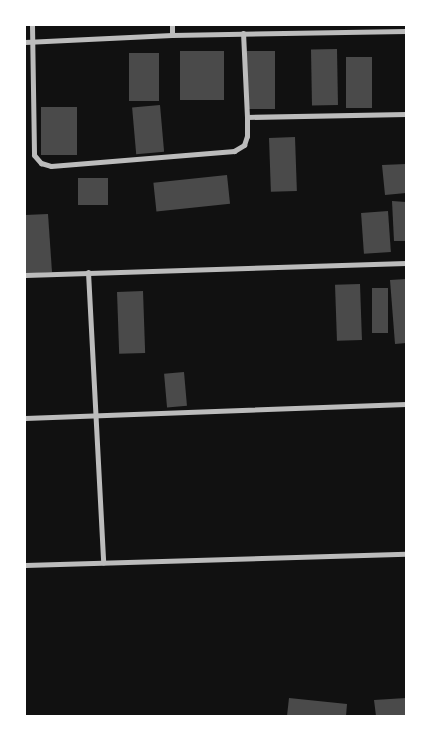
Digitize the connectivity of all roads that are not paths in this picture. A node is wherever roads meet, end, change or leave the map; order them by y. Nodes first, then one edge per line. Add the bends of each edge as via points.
1 (32, 25) edge
2 (172, 25) edge
3 (406, 31) edge
4 (243, 33) junction
5 (172, 35) junction
6 (25, 42) edge
7 (32, 42) junction
8 (406, 114) edge
9 (247, 117) junction
10 (406, 263) edge
11 (88, 272) junction
12 (25, 275) edge
13 (406, 404) edge
14 (94, 415) junction
15 (25, 418) edge
16 (406, 554) edge
17 (103, 563) junction
18 (25, 565) edge

1 - 7 street
2 - 5 street
3 - 4 street
4 - 5 street
4 - 9 street
5 - 7 street
6 - 7 street
7 - 9 street via 34,156 41,163 51,166 234,151 244,145
8 - 9 street
10 - 11 street
11 - 12 street
11 - 14 street
13 - 14 street
14 - 15 street
14 - 17 street
16 - 17 street
17 - 18 street

